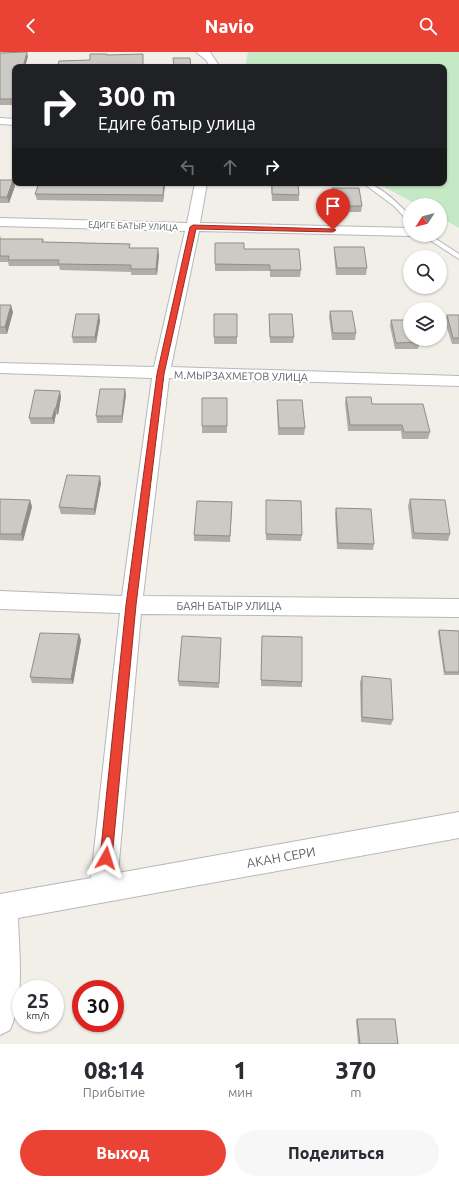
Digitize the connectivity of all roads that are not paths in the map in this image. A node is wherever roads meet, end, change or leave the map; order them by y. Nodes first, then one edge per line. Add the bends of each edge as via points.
1 (201, 52) edge
2 (214, 64) edge
3 (0, 121) edge
4 (12, 122) edge
5 (200, 186) edge
6 (370, 186) edge
7 (403, 212) edge
8 (0, 222) edge
9 (193, 227) junction
10 (403, 232) edge
11 (436, 242) edge
12 (459, 257) edge
13 (0, 368) edge
14 (160, 374) junction
15 (459, 381) edge
16 (0, 600) edge
17 (131, 605) junction
18 (459, 608) edge
19 (459, 825) edge
20 (102, 889) junction
21 (2, 907) edge
22 (0, 1020) edge

1 - 2 street via 207,54
3 - 4 street
5 - 9 street
6 - 7 lane
8 - 9 street, ЕДИГЕ БАТЫР УЛИЦА
9 - 10 street, ЕДИГЕ БАТЫР УЛИЦА
9 - 14 street
11 - 12 lane
13 - 14 street, М.МЫРЗАХМЕТОВ УЛИЦА
14 - 15 street, М.МЫРЗАХМЕТОВ УЛИЦА
14 - 17 street
16 - 17 street, БАЯН БАТЫР УЛИЦА
17 - 18 street, БАЯН БАТЫР УЛИЦА
17 - 20 street
19 - 20 street, АКАН СЕРИ
20 - 21 street, АКАН СЕРИ
21 - 22 street via 5,991

